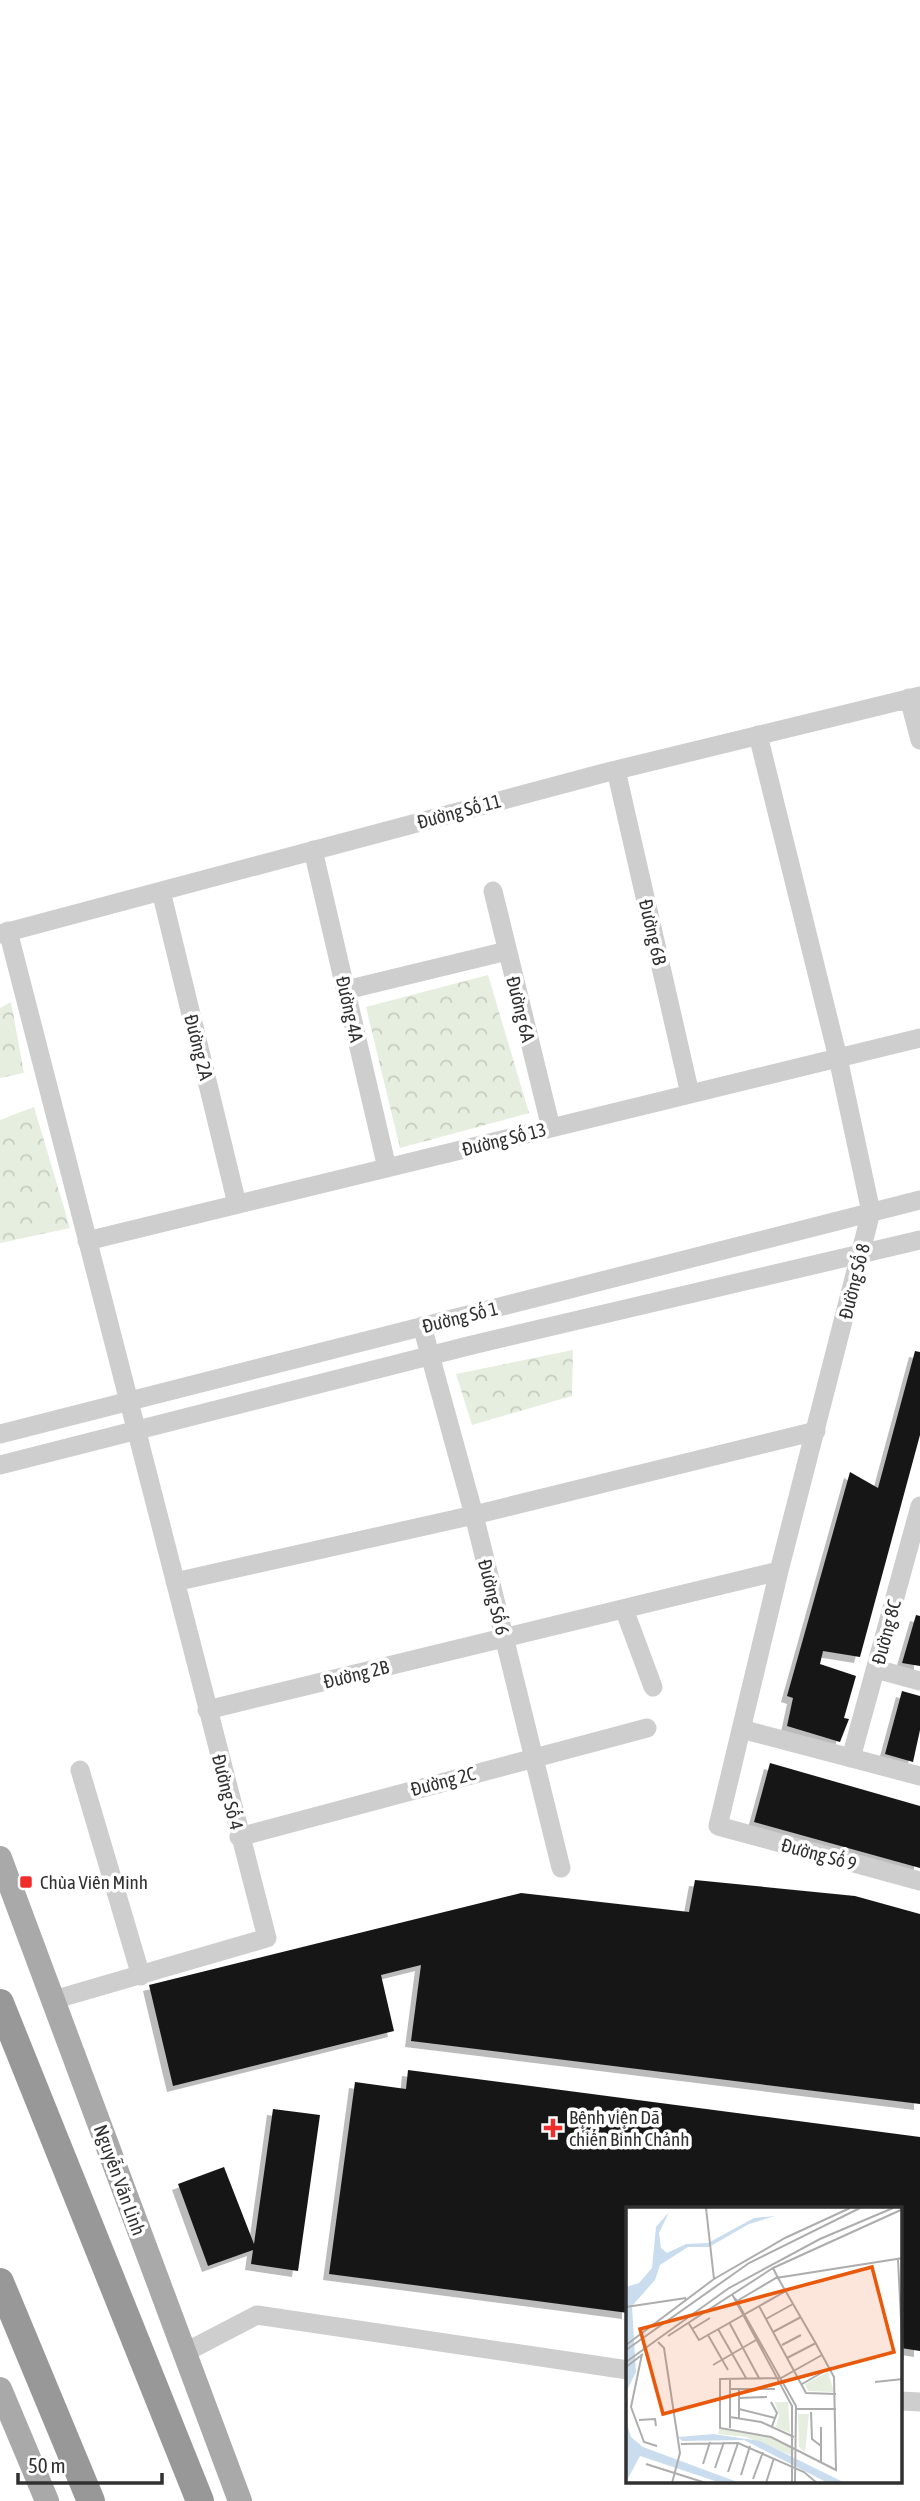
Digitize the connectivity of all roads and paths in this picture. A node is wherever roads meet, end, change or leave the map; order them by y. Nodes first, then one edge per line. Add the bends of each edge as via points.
1 (915, 697) edge
2 (758, 735) junction
3 (920, 740) edge
4 (616, 770) junction
5 (313, 850) junction
6 (161, 891) junction
7 (493, 891) dead end
8 (4, 933) edge
9 (507, 951) junction
10 (346, 990) junction
11 (920, 1038) edge
12 (838, 1058) junction
13 (690, 1094) junction
14 (551, 1128) junction
15 (387, 1168) junction
16 (920, 1200) edge
17 (237, 1204) junction
18 (871, 1212) junction
19 (920, 1240) edge
20 (88, 1241) junction
21 (862, 1254) junction
22 (422, 1326) junction
23 (429, 1357) junction
24 (128, 1401) junction
25 (136, 1431) junction
26 (816, 1431) junction
27 (0, 1434) edge
28 (0, 1465) edge
29 (920, 1506) edge
30 (474, 1515) junction
31 (779, 1571) junction
32 (174, 1582) junction
33 (624, 1609) junction
34 (505, 1638) junction
35 (876, 1669) junction
36 (920, 1681) edge
37 (653, 1688) dead end
38 (207, 1710) junction
39 (647, 1728) dead end
40 (741, 1729) junction
41 (533, 1756) junction
42 (852, 1758) junction
43 (80, 1770) dead end
44 (920, 1776) edge
45 (718, 1826) joint
46 (239, 1836) junction
47 (0, 1858) edge
48 (561, 1868) dead end
49 (920, 1881) edge
50 (141, 1976) junction
51 (53, 2000) junction
52 (0, 2003) edge
53 (0, 2282) edge
54 (184, 2353) junction
55 (626, 2370) edge
56 (0, 2389) edge
57 (902, 2401) edge
58 (920, 2402) edge
59 (47, 2501) edge
60 (91, 2501) edge
61 (200, 2501) edge
62 (240, 2501) edge

1 - 2 street, Đường Số 11
1 - 3 street
2 - 4 street, Đường Số 11
2 - 12 street, Đường Số 8
4 - 5 street, Đường Số 11
4 - 13 street, Đường 6B
5 - 6 street, Đường Số 11
5 - 10 street, Đường 4A
6 - 8 street, Đường Số 11
6 - 17 street, Đường 2A
7 - 9 street, Đường 6A
8 - 20 street, Đường Số 4
9 - 10 street
9 - 14 street, Đường 6A
10 - 15 street, Đường 4A
11 - 12 street, Đường Số 13
12 - 13 street, Đường Số 13
12 - 18 street, Đường Số 8
13 - 14 street, Đường Số 13
14 - 15 street, Đường Số 13
15 - 17 street, Đường Số 13
16 - 18 street, Đường Số 1
17 - 20 street, Đường Số 13
18 - 21 street, Đường Số 8
18 - 22 street, Đường Số 1
19 - 21 street, Đường Số 1
20 - 24 street, Đường Số 4
21 - 23 street, Đường Số 1
21 - 26 street, Đường Số 8
22 - 23 street, Đường Số 6
22 - 24 street, Đường Số 1
23 - 25 street, Đường Số 1
23 - 30 street, Đường Số 6
24 - 25 street, Đường Số 4
24 - 27 street, Đường Số 1
25 - 28 street, Đường Số 1
25 - 32 street, Đường Số 4
26 - 30 street
26 - 31 street, Đường Số 8
29 - 35 street, Đường 8C
30 - 32 street
30 - 34 street, Đường Số 6
31 - 33 street, Đường 2B
31 - 40 street, Đường Số 8
32 - 38 street, Đường Số 4
33 - 34 street, Đường 2B
33 - 37 street
34 - 38 street, Đường 2B
34 - 41 street, Đường Số 6
35 - 36 street
35 - 42 street, Đường 8C
38 - 46 street, Đường Số 4
39 - 41 street, Đường 2C
40 - 42 street
40 - 45 street, Đường Số 8
41 - 46 street, Đường 2C
41 - 48 street, Đường Số 6
42 - 44 street
43 - 50 street
45 - 49 street, Đường Số 9
46 - 50 street, Đường Số 4 via 267,1938
47 - 51 main road, Nguyễn Văn Linh
50 - 51 street, Đường Số 4
51 - 54 main road, Nguyễn Văn Linh
52 - 61 highway
53 - 60 highway
54 - 55 street via 257,2315
54 - 62 main road, Nguyễn Văn Linh
56 - 59 main road
57 - 58 street

